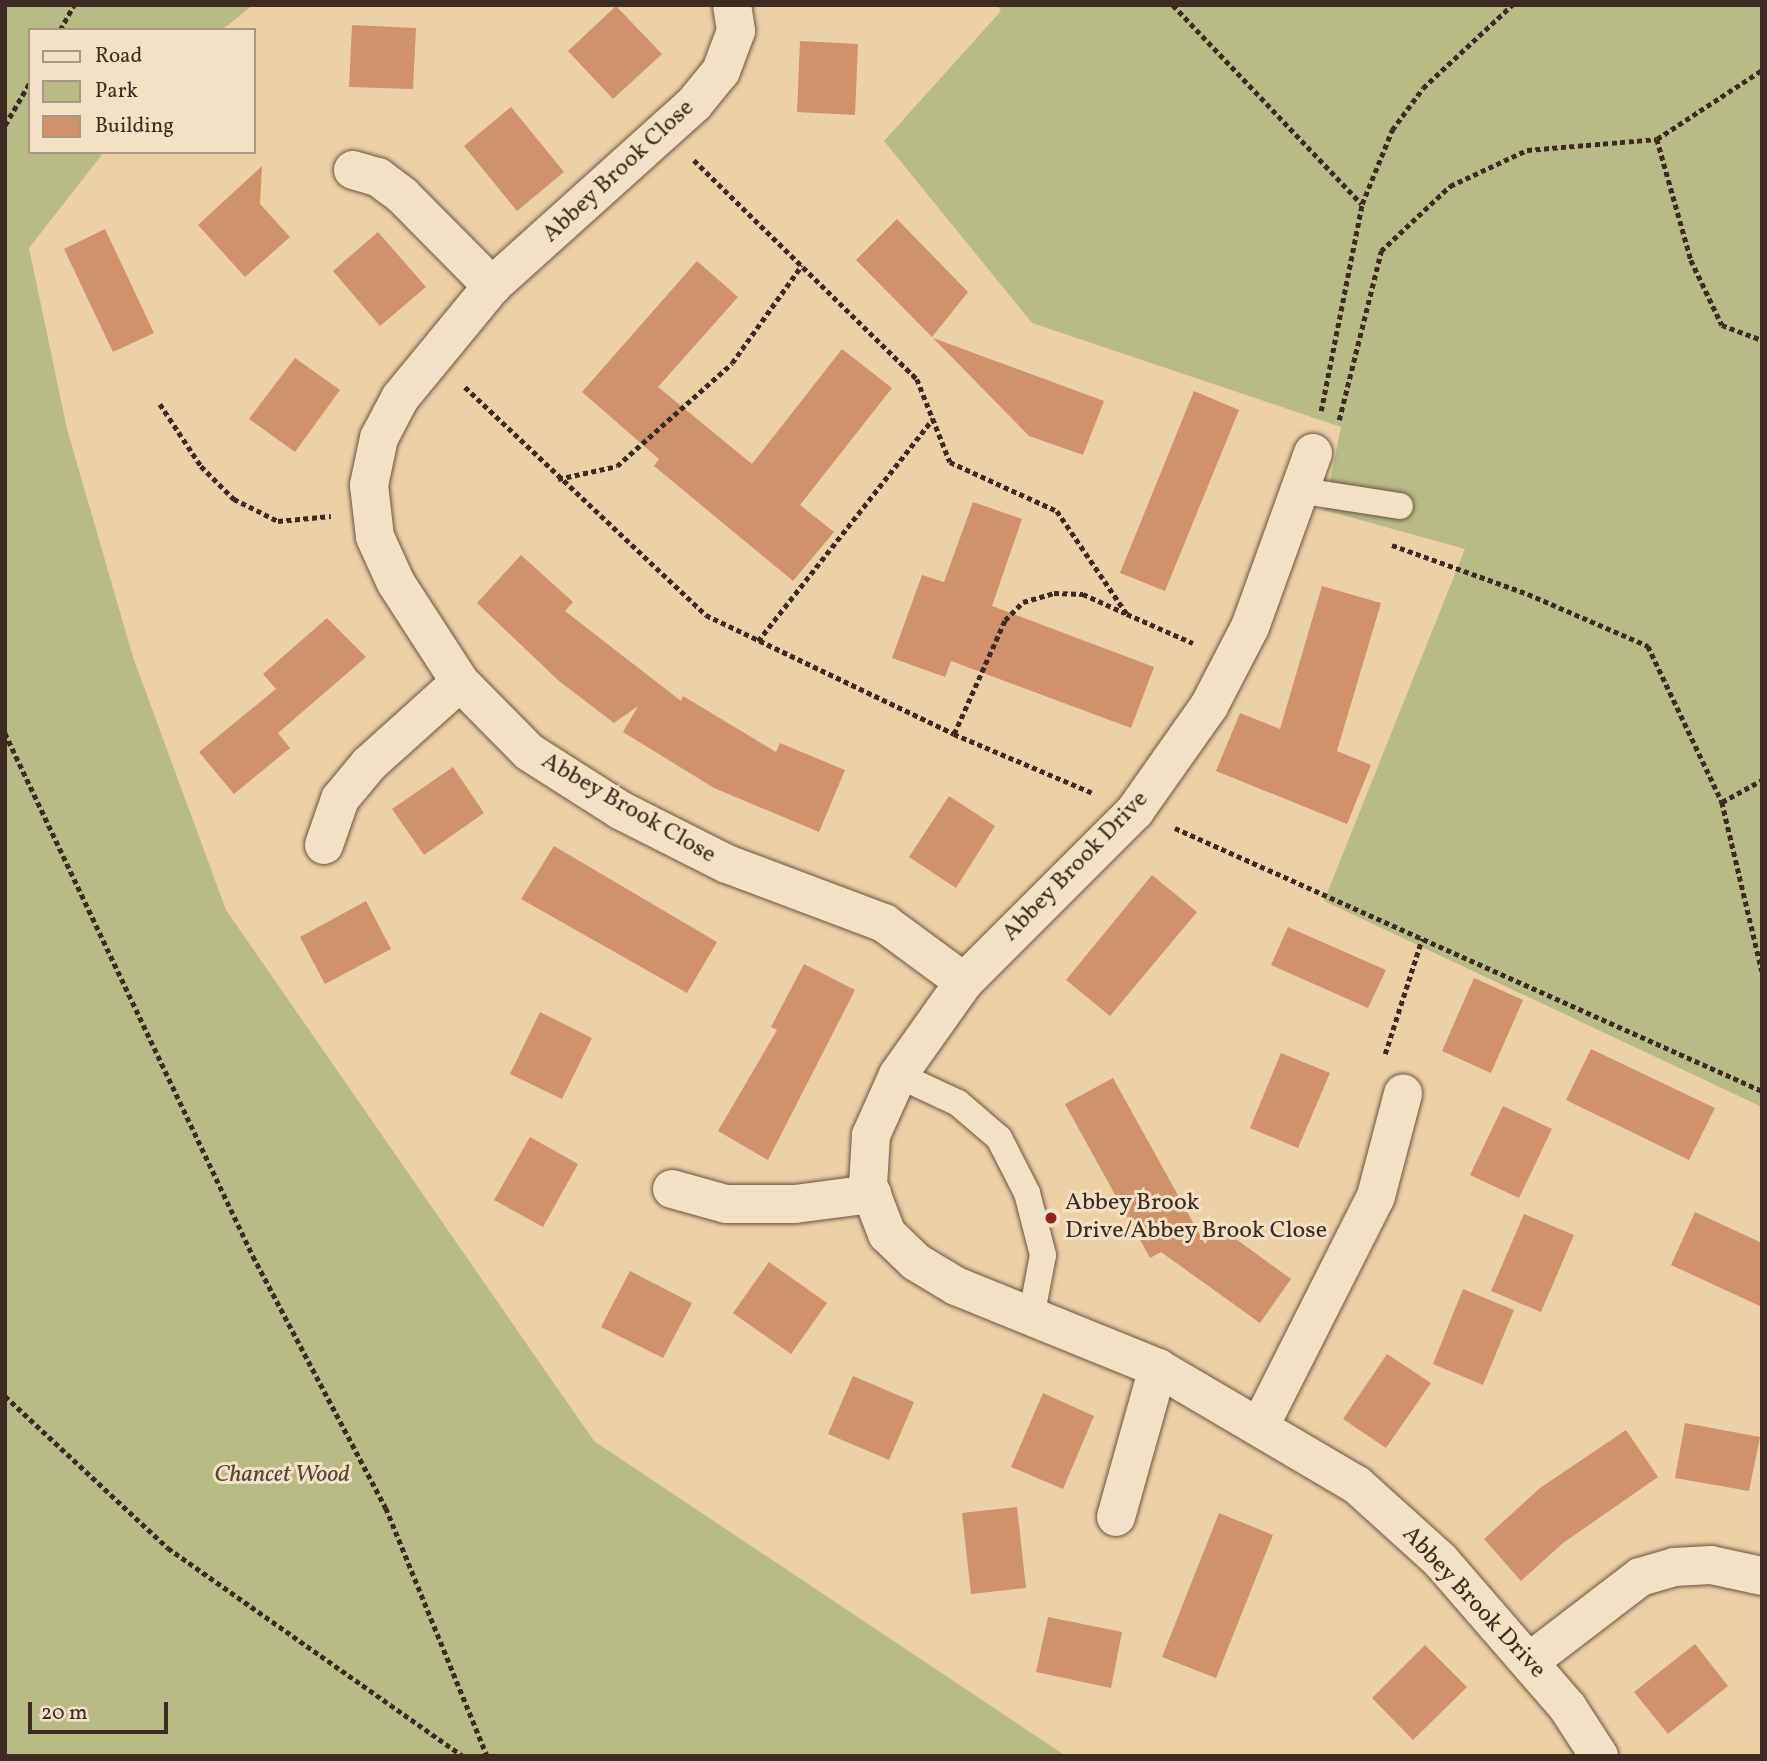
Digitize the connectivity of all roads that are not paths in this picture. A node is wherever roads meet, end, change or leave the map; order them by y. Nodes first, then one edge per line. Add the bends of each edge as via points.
1 (733, 5) edge
2 (352, 170) dead end
3 (492, 286) junction
4 (1313, 453) road end
5 (1303, 491) junction
6 (1399, 506) dead end
7 (460, 682) junction
8 (324, 845) dead end
9 (964, 982) junction
10 (898, 1075) junction
11 (1403, 1094) road end
12 (672, 1189) dead end
13 (872, 1194) junction
14 (1031, 1318) junction
15 (1158, 1368) junction
16 (1261, 1424) junction
17 (1116, 1517) dead end
18 (1762, 1576) edge
19 (1529, 1662) junction
20 (1596, 1755) edge

1 - 3 street, Abbey Brook Close via 736,31 721,71 667,133
2 - 3 street via 379,177 404,196
3 - 7 street, Abbey Brook Close via 432,353 379,438 369,485 375,537 396,583
4 - 5 street, Abbey Brook Drive
5 - 6 lane
5 - 9 street, Abbey Brook Drive via 1209,706 1135,811
7 - 8 street via 369,764 340,799
7 - 9 street, Abbey Brook Close via 529,752 620,810 727,864 884,923
9 - 10 street, Abbey Brook Drive
10 - 13 street, Abbey Brook Drive via 871,1135
10 - 14 lane via 958,1103 999,1138 1027,1193 1043,1255
11 - 16 street via 1376,1196
12 - 13 street via 726,1204 795,1204
13 - 14 street, Abbey Brook Drive via 887,1234 916,1262
14 - 15 street, Abbey Brook Drive
15 - 16 street, Abbey Brook Drive
15 - 17 street
16 - 19 street, Abbey Brook Drive via 1357,1485 1440,1560
18 - 19 street via 1711,1565 1674,1567 1640,1577
19 - 20 street, Abbey Brook Drive

